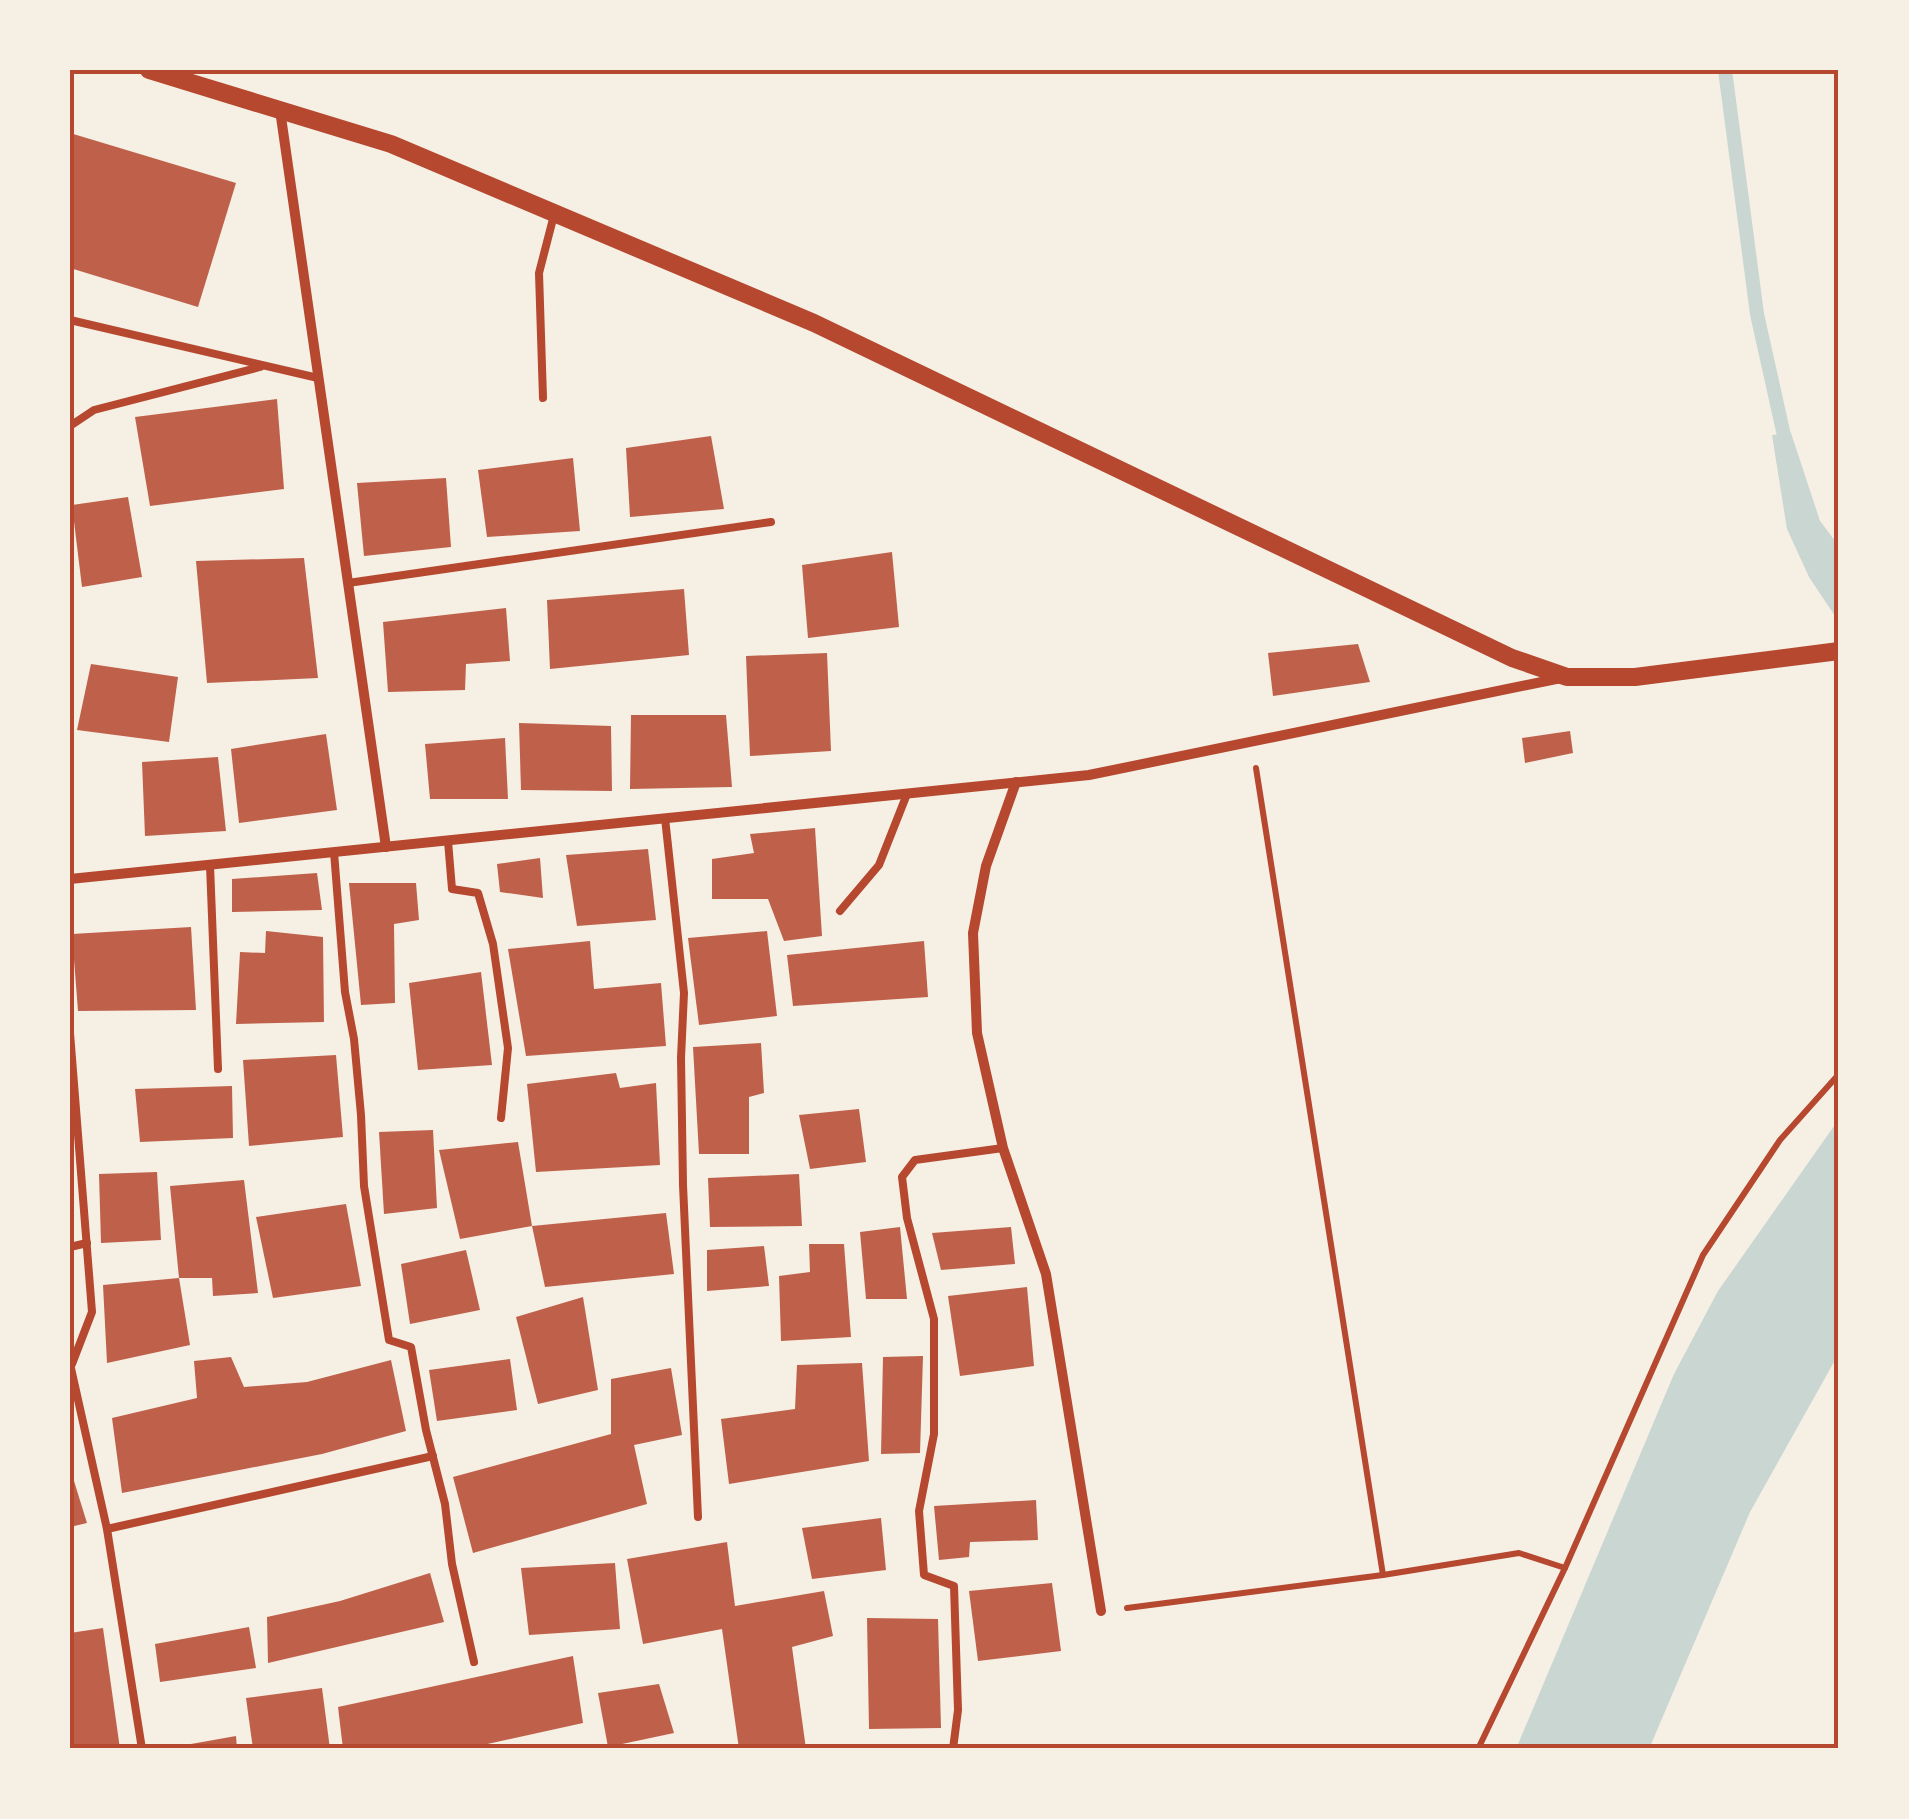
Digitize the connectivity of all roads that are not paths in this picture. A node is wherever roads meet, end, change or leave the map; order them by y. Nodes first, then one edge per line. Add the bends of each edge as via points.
1 (149, 70) edge
2 (280, 109) junction
3 (555, 213) junction
4 (70, 320) edge
5 (266, 365) junction
6 (318, 378) junction
7 (543, 398) dead end
8 (70, 426) edge
9 (771, 522) dead end
10 (348, 583) junction
11 (1830, 652) edge
12 (1567, 676) junction
13 (1016, 782) junction
14 (907, 794) junction
15 (664, 818) junction
16 (448, 841) junction
17 (386, 846) junction
18 (334, 852) junction
19 (210, 864) junction
20 (70, 879) edge
21 (840, 911) dead end
22 (70, 1033) edge
23 (218, 1070) dead end
24 (501, 1118) dead end
25 (1003, 1148) junction
26 (87, 1243) junction
27 (70, 1246) edge
28 (71, 1364) edge
29 (433, 1456) junction
30 (698, 1517) dead end
31 (107, 1529) junction
32 (1101, 1611) road end
33 (474, 1662) dead end
34 (142, 1749) edge
35 (952, 1749) edge

1 - 2 street
2 - 3 street via 391,144
2 - 6 street
3 - 7 lane via 539,273
3 - 12 street via 814,323 1512,658
4 - 5 lane
5 - 6 lane
5 - 8 lane via 94,410
6 - 10 street
9 - 10 lane
10 - 17 street
11 - 12 street via 1635,676
12 - 13 street via 1089,775
13 - 14 street
13 - 25 street via 986,866 973,933 978,1032
14 - 15 street
14 - 21 lane via 880,864
15 - 16 street
15 - 30 lane via 684,993 683,1185
16 - 17 street
16 - 24 lane via 452,889 478,893 493,944 508,1048
17 - 18 street
18 - 19 street
18 - 29 lane via 364,1186 389,1340 410,1347
19 - 20 street
19 - 23 lane
22 - 26 lane
25 - 32 street via 1046,1274
25 - 35 lane via 915,1160 902,1177 934,1319 934,1434 919,1511 924,1575 954,1586 958,1710
26 - 27 lane
26 - 28 lane via 92,1312
28 - 31 lane
29 - 31 lane
29 - 33 lane
31 - 34 lane

